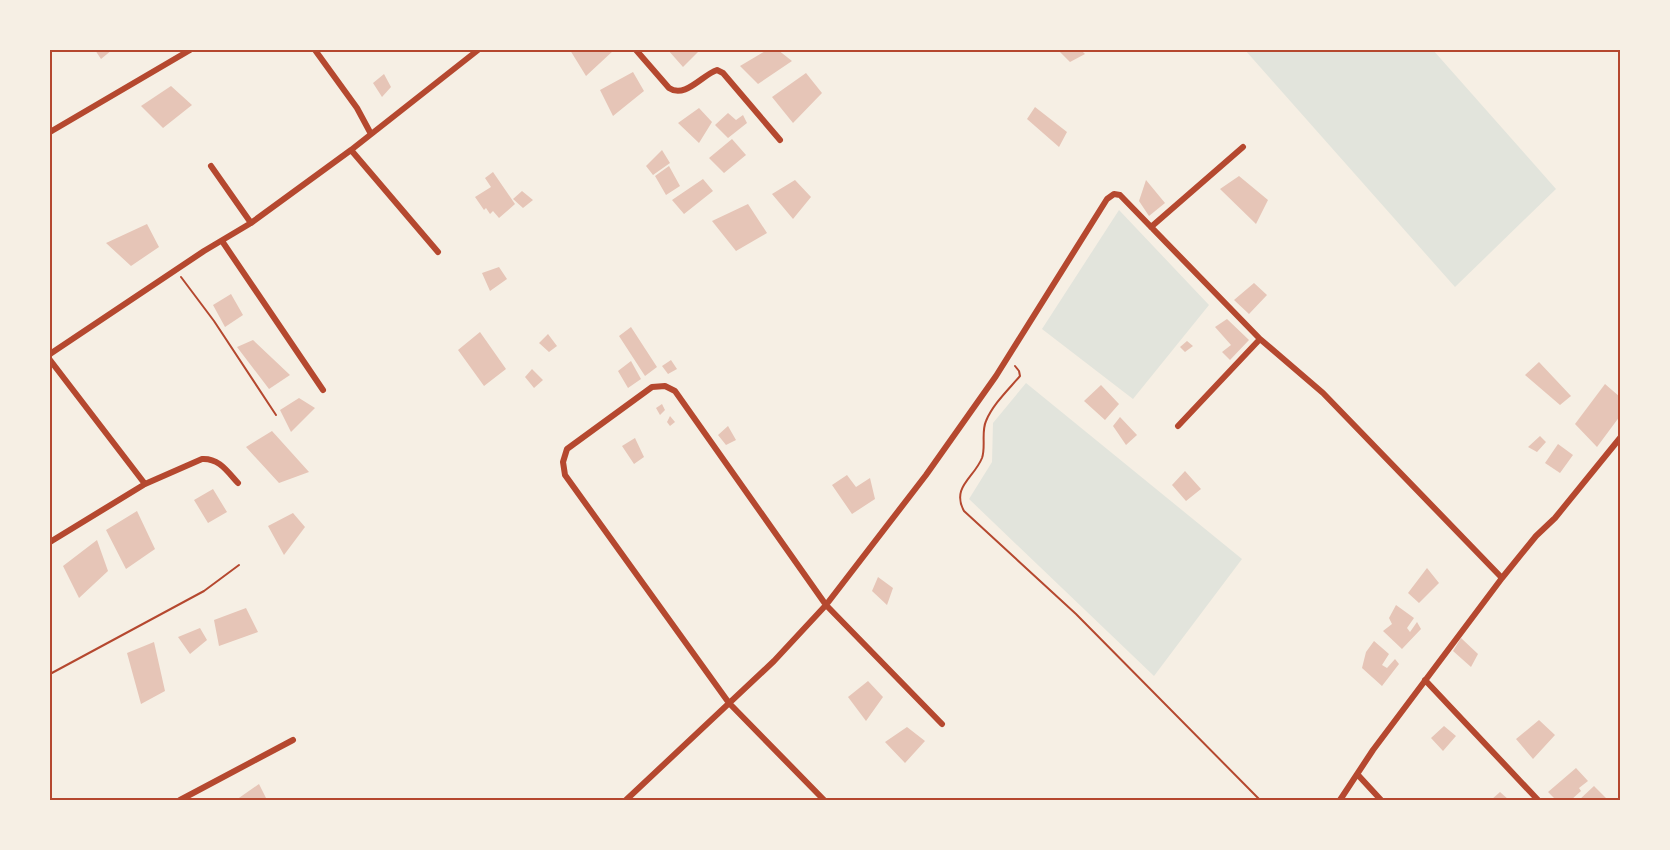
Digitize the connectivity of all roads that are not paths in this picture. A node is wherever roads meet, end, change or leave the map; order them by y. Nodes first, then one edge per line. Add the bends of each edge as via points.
1 (190, 50) edge
2 (315, 50) edge
3 (478, 50) edge
4 (636, 50) edge
5 (50, 132) edge
6 (371, 134) junction
7 (780, 140) dead end
8 (1243, 147) dead end
9 (351, 150) junction
10 (211, 166) dead end
11 (251, 223) junction
12 (1151, 227) junction
13 (222, 241) junction
14 (438, 252) dead end
15 (1260, 339) junction
16 (50, 354) edge
17 (50, 360) edge
18 (323, 390) dead end
19 (1178, 426) dead end
20 (1620, 438) edge
21 (238, 483) dead end
22 (145, 484) junction
23 (50, 542) edge
24 (1502, 578) junction
25 (826, 605) junction
26 (1425, 680) junction
27 (729, 702) junction
28 (942, 724) dead end
29 (293, 741) dead end
30 (1358, 775) junction
31 (180, 801) edge
32 (626, 801) edge
33 (824, 801) edge
34 (1340, 801) edge
35 (1381, 801) edge
36 (1538, 801) edge

1 - 5 street
2 - 6 street
3 - 6 street
4 - 7 street via 675,92 682,92 717,69
6 - 9 street
8 - 12 street
9 - 11 street
9 - 14 street
10 - 11 street
11 - 13 street
12 - 15 street
12 - 25 street via 1120,195 1107,199 996,376
13 - 16 street
13 - 18 street
15 - 19 street
15 - 24 street via 1323,393
17 - 22 street
20 - 24 street
21 - 22 street via 210,458
22 - 23 street
24 - 26 street
25 - 27 street
25 - 27 street via 675,391 665,386 652,387 567,448 565,475
25 - 28 street
26 - 30 street
26 - 36 street
27 - 32 street
27 - 33 street
29 - 31 street
30 - 34 street
30 - 35 street

